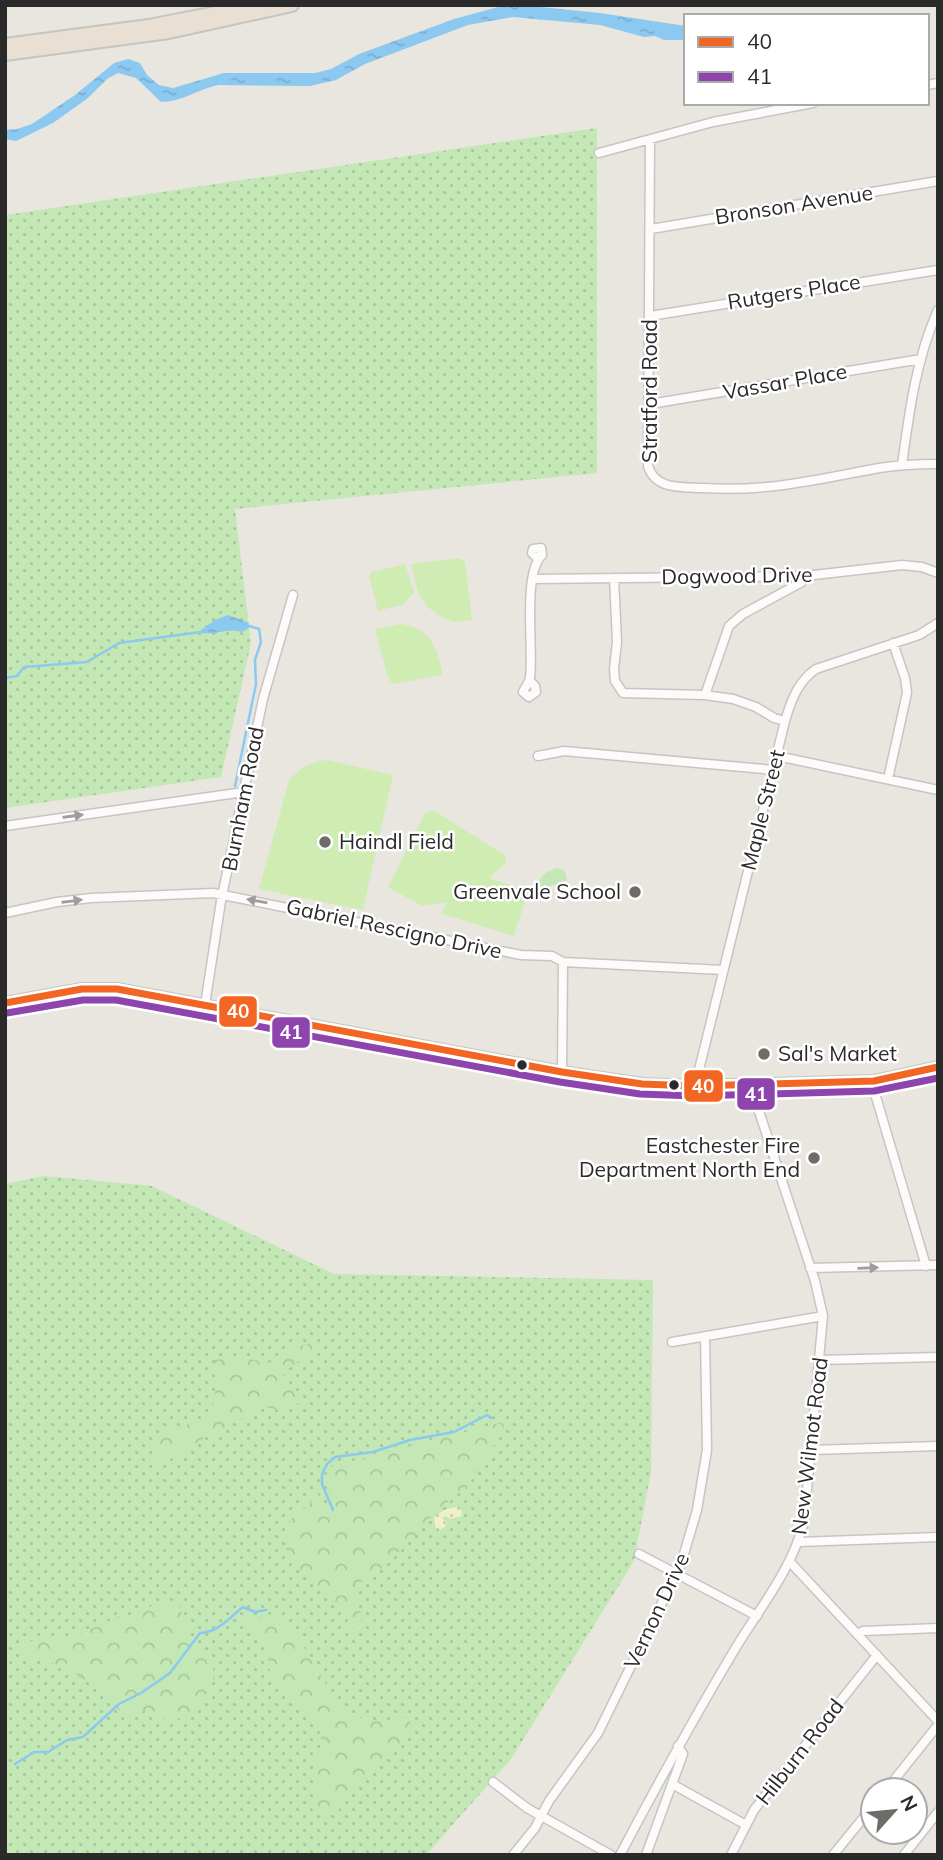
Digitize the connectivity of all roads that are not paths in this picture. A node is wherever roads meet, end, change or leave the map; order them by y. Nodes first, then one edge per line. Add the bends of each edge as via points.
1 (256, 5) edge
2 (292, 5) edge
3 (5, 45) edge
4 (5, 54) edge
5 (802, 105) edge
6 (650, 140) junction
7 (600, 153) dead end
8 (938, 181) edge
9 (651, 229) junction
10 (938, 270) edge
11 (938, 310) edge
12 (650, 316) junction
13 (921, 359) junction
14 (650, 404) junction
15 (938, 464) edge
16 (902, 465) junction
17 (538, 559) dead end
18 (938, 573) edge
19 (805, 576) junction
20 (614, 578) junction
21 (534, 579) junction
22 (293, 595) dead end
23 (938, 623) edge
24 (893, 643) junction
25 (530, 681) dead end
26 (705, 695) junction
27 (785, 721) junction
28 (538, 755) dead end
29 (777, 756) junction
30 (774, 769) junction
31 (888, 779) junction
32 (938, 790) edge
33 (244, 792) junction
34 (5, 826) edge
35 (223, 895) junction
36 (5, 913) edge
37 (563, 962) junction
38 (723, 970) junction
39 (5, 1003) edge
40 (205, 1005) junction
41 (938, 1067) edge
42 (562, 1072) junction
43 (874, 1081) junction
44 (750, 1084) junction
45 (695, 1086) junction
46 (938, 1265) edge
47 (926, 1266) junction
48 (810, 1268) junction
49 (823, 1316) junction
50 (705, 1336) junction
51 (673, 1342) dead end
52 (938, 1356) edge
53 (820, 1360) junction
54 (938, 1446) edge
55 (812, 1450) junction
56 (938, 1537) edge
57 (799, 1542) junction
58 (639, 1554) dead end
59 (790, 1562) junction
60 (677, 1574) junction
61 (757, 1616) junction
62 (938, 1628) edge
63 (857, 1634) junction
64 (877, 1655) junction
65 (938, 1723) edge
66 (678, 1746) junction
67 (897, 1776) edge
68 (493, 1782) dead end
69 (672, 1784) junction
70 (938, 1812) edge
71 (640, 1816) junction
72 (541, 1817) junction
73 (859, 1824) edge
74 (657, 1825) junction
75 (746, 1825) junction
76 (513, 1855) edge
77 (611, 1855) edge
78 (620, 1855) edge
79 (646, 1855) edge
80 (731, 1855) edge
81 (834, 1855) edge
82 (904, 1855) edge

1 - 3 highway via 149,26
2 - 4 highway via 169,32
5 - 6 street via 734,117
6 - 7 street
6 - 9 street, Stratford Road
8 - 9 street, Bronson Avenue
9 - 12 street, Stratford Road
10 - 12 street, Rutgers Place
11 - 13 street
12 - 14 street, Stratford Road
13 - 14 street, Vassar Place
13 - 16 street
14 - 16 street, Stratford Road via 648,466 653,477 671,487 762,489
15 - 16 street, Stratford Road
17 - 21 street
18 - 19 street, Dogwood Drive via 902,565
19 - 20 street, Dogwood Drive
19 - 26 street via 729,626
20 - 21 street, Dogwood Drive
20 - 26 street via 618,689 628,695
21 - 25 street
22 - 33 street, Burnham Road via 263,699
23 - 24 street, Maple Street
24 - 27 street, Maple Street via 807,675
24 - 31 street via 907,693
26 - 27 street via 743,702
27 - 29 street, Maple Street
28 - 30 street via 564,751
29 - 30 street, Maple Street
29 - 31 street
30 - 38 street, Maple Street
31 - 32 street
34 -> 33 street
33 - 35 street, Burnham Road
36 -> 35 street, Gabriel Rescigno Drive via 91,898
37 -> 35 street, Gabriel Rescigno Drive via 552,956 522,955
35 - 40 street, Burnham Road
37 - 38 street, Gabriel Rescigno Drive
37 - 42 street
38 - 45 street, Maple Street
39 - 40 main road via 99,988
40 - 42 main road
41 - 43 main road
42 - 45 main road via 642,1084
43 - 44 main road
43 - 47 street
44 - 45 main road
44 - 48 street, New Wilmot Road
46 - 47 street
48 -> 47 street
48 - 49 street, New Wilmot Road
49 - 50 street
49 - 53 street, New Wilmot Road
50 - 51 street
50 - 60 street, Vernon Drive via 707,1450 697,1510
52 - 53 street
53 - 55 street, New Wilmot Road
54 - 55 street
55 - 57 street, New Wilmot Road
56 - 57 street
57 - 59 street, New Wilmot Road
58 - 60 street
59 - 61 street, New Wilmot Road
59 - 63 street
60 - 61 street
60 - 72 street, Vernon Drive via 598,1733
61 - 66 street, New Wilmot Road
62 - 63 street
63 - 64 street
64 - 65 street
64 - 75 street, Hilburn Road
65 - 67 street
66 - 69 street via 683,1754
66 - 71 street, New Wilmot Road
68 - 72 street
69 - 74 street
69 - 75 street
70 - 82 street
71 - 74 street via 652,1813
71 - 78 street, New Wilmot Road
72 - 76 street, Vernon Drive
72 - 77 street
73 - 81 street
74 - 79 street
75 - 80 street, Hilburn Road

